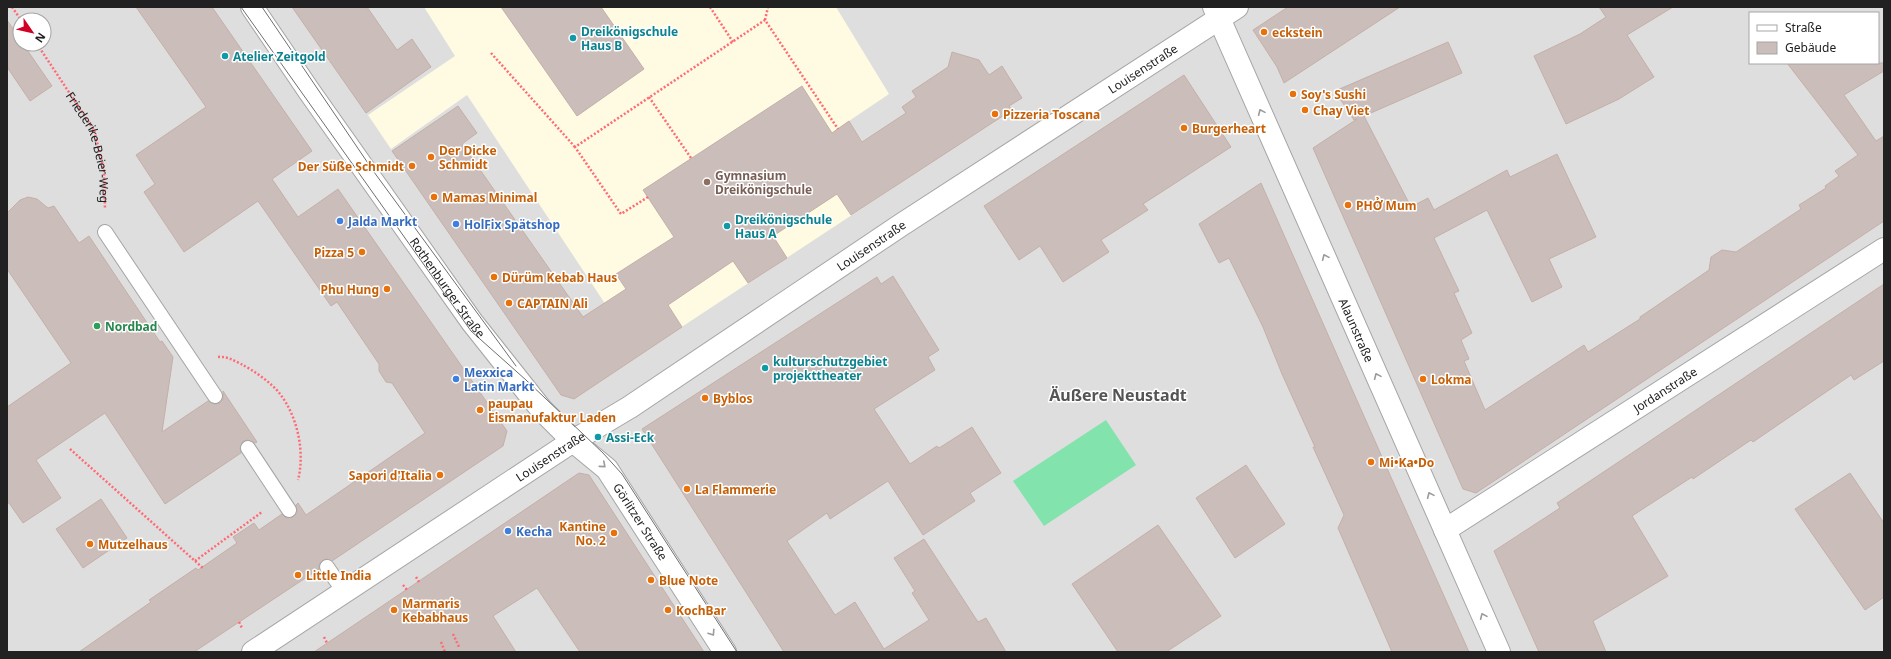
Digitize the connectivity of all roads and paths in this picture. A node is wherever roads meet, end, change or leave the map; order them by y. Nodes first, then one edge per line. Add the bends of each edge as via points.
1 (252, 7) edge
2 (710, 7) edge
3 (768, 7) edge
4 (1224, 11) edge
5 (764, 20) junction
6 (733, 42) junction
7 (42, 52) edge
8 (491, 53) dead end
9 (649, 97) junction
10 (838, 129) dead end
11 (575, 147) junction
12 (691, 158) dead end
13 (648, 197) dead end
14 (105, 232) joint
15 (1884, 249) edge
16 (189, 358) junction
17 (215, 396) dead end
18 (573, 441) junction
19 (248, 448) dead end
20 (70, 449) dead end
21 (300, 456) dead end
22 (285, 504) joint
23 (1445, 530) junction
24 (195, 560) junction
25 (327, 567) dead end
26 (204, 569) dead end
27 (344, 592) junction
28 (453, 634) dead end
29 (441, 642) dead end
30 (459, 647) dead end
31 (253, 652) edge
32 (445, 652) edge
33 (725, 652) edge
34 (1499, 652) edge

1 - 18 street, Rothenburger Straße via 472,322 541,409
2 - 6 path
3 - 5 path
4 - 18 street, Louisenstraße via 630,407
23 -> 4 street, Alaunstraße
5 - 6 path
5 - 10 path
6 - 9 path
7 - 14 path, Friederike-Beier-Weg via 94,130 104,170
8 - 11 path
9 - 11 path
9 - 12 path
11 - 13 path via 620,214
14 - 16 lane
15 - 23 street, Jordanstraße
16 - 17 lane
16 - 21 path via 225,357 251,369 280,394 295,422
18 - 27 street, Louisenstraße
18 -> 33 street, Görlitzer Straße via 607,469
19 - 22 lane
20 - 24 path
22 - 24 path
34 -> 23 street, Alaunstraße
24 - 26 path
25 - 27 lane
27 - 31 street, Louisenstraße
28 - 30 path
29 - 32 path

